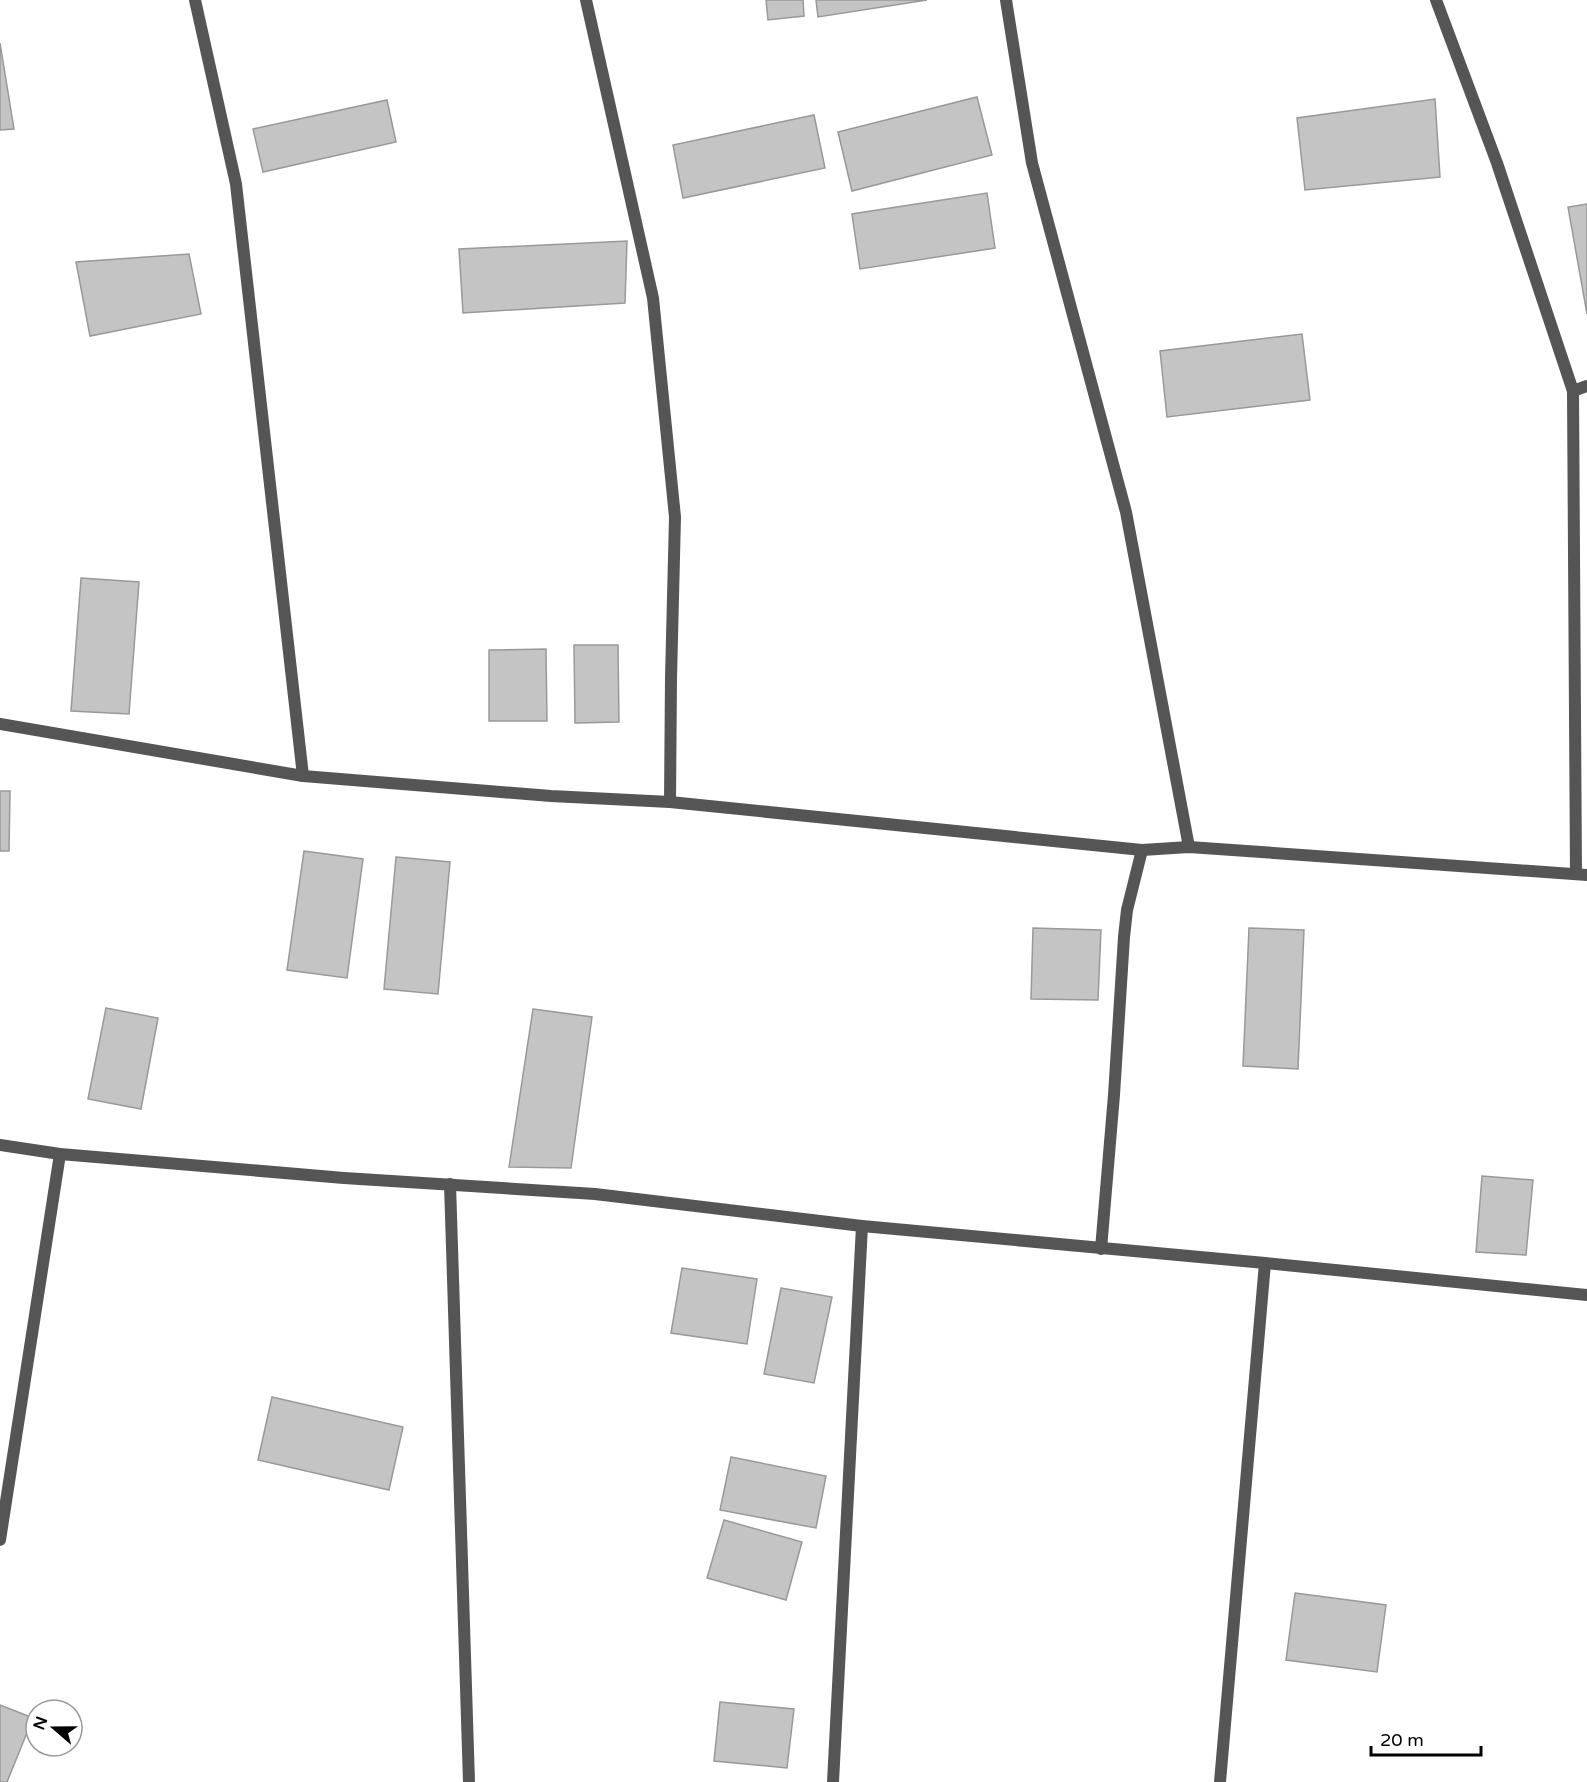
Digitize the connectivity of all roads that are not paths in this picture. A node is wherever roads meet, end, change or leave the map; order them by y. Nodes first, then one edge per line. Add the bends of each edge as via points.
1 (195, 0) edge
2 (586, 0) edge
3 (1006, 0) edge
4 (1436, 0) edge
5 (1587, 386) edge
6 (1573, 390) junction
7 (0, 724) edge
8 (303, 776) junction
9 (670, 802) junction
10 (1189, 846) junction
11 (1142, 850) junction
12 (1581, 875) edge
13 (0, 1145) edge
14 (60, 1154) junction
15 (450, 1184) junction
16 (862, 1226) junction
17 (1101, 1249) junction
18 (1265, 1263) junction
19 (1587, 1295) edge
20 (0, 1540) edge
21 (469, 1782) edge
22 (833, 1782) edge
23 (1220, 1782) edge

1 - 8 street via 236,184
2 - 9 street via 653,298 675,517
3 - 10 street via 1032,163 1126,512
4 - 6 street via 1497,163
5 - 6 street
6 - 12 street
7 - 8 street
8 - 9 street
9 - 11 street
10 - 11 street
10 - 12 street
11 - 17 street via 1124,937
13 - 14 street
14 - 15 street
14 - 20 street
15 - 16 street via 595,1194
15 - 21 street
16 - 17 street
16 - 22 street
17 - 18 street
18 - 19 street
18 - 23 street

